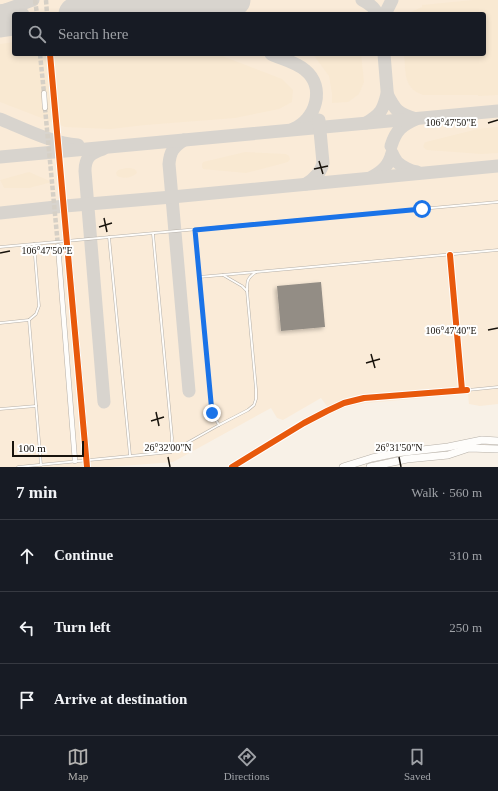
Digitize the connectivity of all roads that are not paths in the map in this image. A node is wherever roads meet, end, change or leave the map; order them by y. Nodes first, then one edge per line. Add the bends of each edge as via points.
1 (54, 92) tunnel mouth
2 (44, 93) tunnel mouth
3 (55, 107) tunnel mouth
4 (45, 108) tunnel mouth
5 (498, 202) edge
6 (195, 230) junction
7 (153, 233) junction
8 (109, 237) junction
9 (34, 244) junction
10 (68, 245) tunnel mouth
11 (58, 246) tunnel mouth
12 (0, 247) edge
13 (498, 250) edge
14 (450, 255) junction
15 (256, 272) junction
16 (223, 275) junction
17 (199, 277) junction
18 (247, 291) junction
19 (29, 320) junction
20 (0, 323) edge
21 (498, 387) edge
22 (465, 390) junction
23 (36, 406) junction
24 (0, 409) edge
25 (219, 425) junction
26 (498, 441) edge
27 (86, 445) tunnel mouth
28 (498, 449) edge
29 (171, 452) junction
30 (130, 456) junction
31 (75, 461) junction
32 (42, 465) junction
33 (18, 467) edge
34 (232, 467) edge
35 (343, 467) edge
36 (370, 467) edge

1 - 3 street
2 - 4 street
5 - 6 lane
6 - 7 lane
6 - 17 lane
7 - 8 lane
7 - 29 lane via 172,438
8 - 9 lane
8 - 30 lane
9 - 12 lane
9 - 19 lane via 39,306 36,314
10 - 27 street
11 - 31 street
13 - 14 lane
14 - 15 lane
14 - 22 street
15 - 16 lane
15 - 18 lane via 247,281
16 - 17 lane
16 - 18 lane
17 - 25 lane via 212,413
18 - 25 lane via 256,399 248,410
19 - 20 lane
19 - 23 lane
21 - 22 lane
22 - 34 street via 364,398 344,403 304,423
23 - 24 lane
23 - 32 lane
25 - 29 lane
26 - 35 highway via 482,440 396,453
28 - 36 highway via 469,448 448,455 407,459
29 - 30 lane
30 - 31 lane
31 - 32 lane
32 - 33 lane

